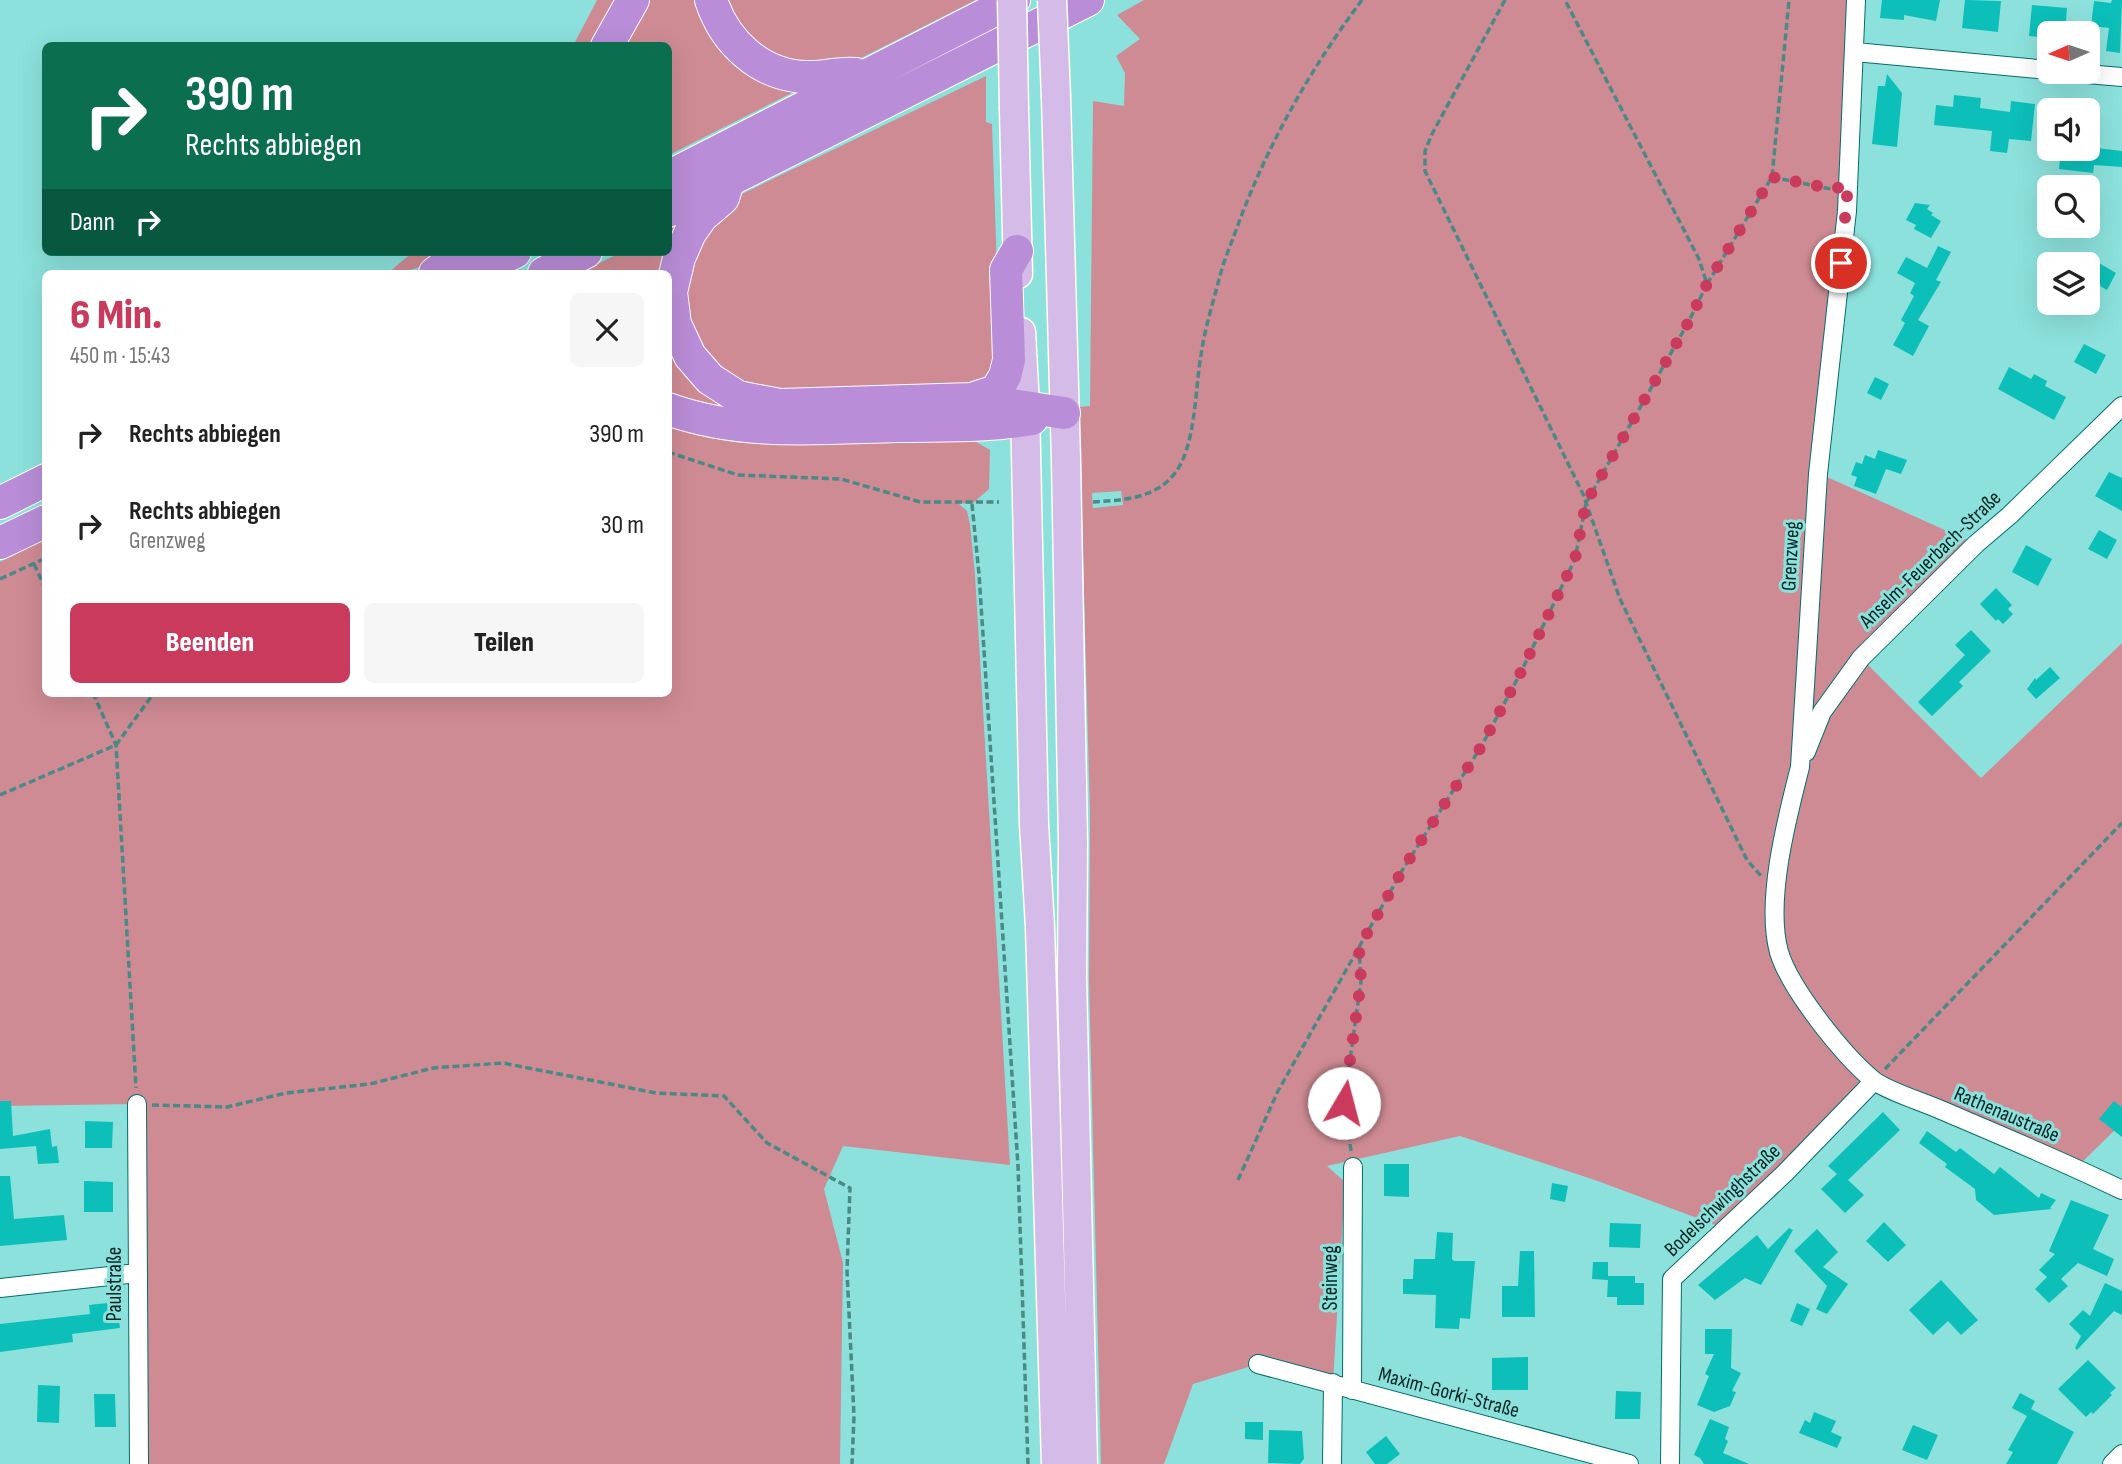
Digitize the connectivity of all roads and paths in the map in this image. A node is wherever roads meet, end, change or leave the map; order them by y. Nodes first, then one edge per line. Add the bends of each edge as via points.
1 (633, 0) edge
2 (711, 0) edge
3 (1013, 0) edge
4 (1052, 0) edge
5 (1088, 0) edge
6 (1362, 0) edge
7 (1505, 0) edge
8 (1565, 0) edge
9 (1789, 0) edge
10 (1856, 0) edge
11 (609, 42) edge
12 (1855, 52) junction
13 (2037, 69) edge
14 (868, 75) junction
15 (2100, 75) edge
16 (2122, 77) edge
17 (672, 175) edge
18 (1772, 177) junction
19 (728, 183) junction
20 (1848, 185) junction
21 (672, 209) edge
22 (1017, 251) junction
23 (458, 256) edge
24 (507, 256) edge
25 (578, 256) edge
26 (439, 270) edge
27 (478, 270) edge
28 (550, 270) edge
29 (1707, 284) junction
30 (672, 288) edge
31 (672, 300) edge
32 (972, 399) junction
33 (2122, 406) edge
34 (672, 410) edge
35 (1025, 413) junction
36 (1063, 414) junction
37 (672, 453) edge
38 (42, 483) edge
39 (999, 502) dead end
40 (1093, 502) dead end
41 (0, 503) edge
42 (1586, 503) junction
43 (972, 504) junction
44 (42, 523) edge
45 (0, 543) edge
46 (42, 560) edge
47 (34, 564) junction
48 (0, 579) edge
49 (42, 581) edge
50 (95, 697) edge
51 (151, 697) edge
52 (116, 745) junction
53 (1800, 767) junction
54 (0, 795) edge
55 (2122, 823) edge
56 (1778, 882) junction
57 (1359, 948) junction
58 (1874, 1081) junction
59 (137, 1104) junction
60 (1353, 1167) joint
61 (1238, 1180) dead end
62 (2122, 1190) edge
63 (137, 1273) junction
64 (0, 1288) edge
65 (1258, 1364) dead end
66 (1332, 1383) junction
67 (1352, 1390) junction
68 (2122, 1454) edge
69 (139, 1464) edge
70 (852, 1464) edge
71 (1028, 1464) edge
72 (1056, 1464) edge
73 (1083, 1464) edge
74 (1332, 1464) edge
75 (1629, 1464) edge
76 (1670, 1464) edge
77 (2112, 1464) edge

1 - 11 highway
2 - 14 highway via 743,53 776,72 804,77 845,72
3 - 14 highway
3 - 22 main road, bridge
4 - 36 main road, bridge
5 - 19 highway
6 - 40 path via 1333,38 1285,119 1253,185 1222,269 1201,352 1188,445 1176,473 1146,494
7 - 42 path via 1432,134 1425,151 1425,172
8 - 29 path via 1699,259
9 - 18 path
10 - 12 street, Grenzweg
12 - 13 street
12 - 20 street, Grenzweg
14 - 17 highway
15 - 16 street
18 - 20 path via 1834,189
18 - 29 path
19 - 21 highway
19 - 30 highway via 723,198 691,233
20 - 53 street, Grenzweg via 1818,474
22 - 32 highway via 1006,270 1009,360 1005,376 996,391
22 - 35 main road
23 - 26 highway
24 - 27 highway
25 - 28 highway
29 - 42 path
31 - 32 highway via 675,324 690,356 710,379 738,397 780,405
32 - 35 highway
33 - 53 street, Anselm-Feuerbach-Straße via 1861,658 1822,712
34 - 35 highway via 751,428 984,424
35 - 36 highway
35 - 72 main road
36 - 73 main road
37 - 43 path via 738,475 841,480 920,502
38 - 41 highway
39 - 43 path
42 - 56 path via 1620,600 1746,860 1758,874
42 - 57 path via 1575,559 1521,672
43 - 71 path via 1018,1166
44 - 45 highway
46 - 47 path
47 - 48 path
47 - 49 path
50 - 52 path
51 - 52 path
52 - 54 path
52 - 59 path
53 - 56 street, Grenzweg
55 - 58 path
56 - 58 street, Grenzweg via 1779,952 1797,990 1828,1033
57 - 60 path via 1361,981 1344,1103
57 - 61 path via 1278,1091
58 - 62 street, Rathenaustraße
58 - 76 street, Bodelschwinghstraße via 1672,1279
59 - 63 street, Paulstraße
59 - 70 path via 227,1107 286,1093 370,1084 433,1068 503,1063 656,1093 724,1096 767,1143 850,1188 847,1271
60 - 67 street, Steinweg
63 - 64 street
63 - 69 street, Paulstraße
65 - 66 street, Maxim-Gorki-Straße
66 - 67 street, Maxim-Gorki-Straße
66 - 74 street
67 - 75 street, Maxim-Gorki-Straße
68 - 77 street

